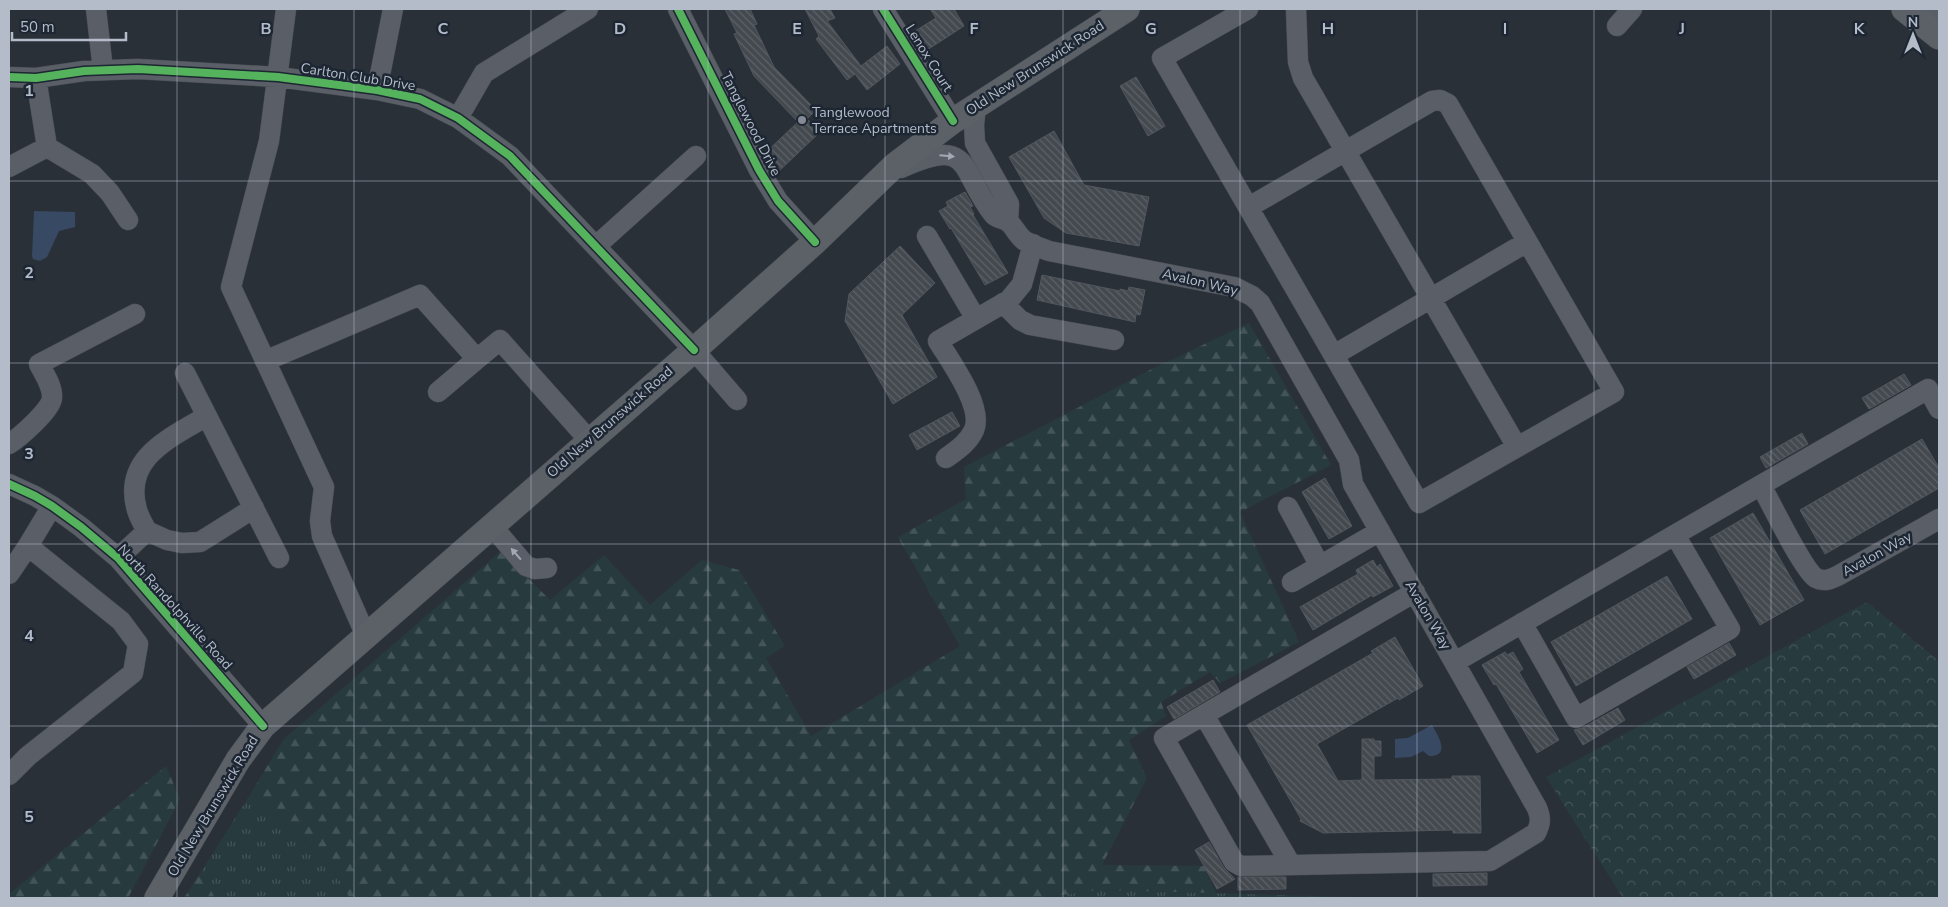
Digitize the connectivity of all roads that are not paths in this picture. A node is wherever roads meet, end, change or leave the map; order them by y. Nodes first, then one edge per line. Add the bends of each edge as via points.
1 (96, 9) edge
2 (286, 9) edge
3 (393, 9) edge
4 (588, 9) edge
5 (678, 9) edge
6 (883, 9) edge
7 (1248, 9) edge
8 (1296, 9) edge
9 (1632, 9) edge
10 (1904, 9) edge
11 (1116, 12) edge
12 (1935, 24) edge
13 (1617, 26) dead end
14 (103, 70) junction
15 (9, 77) edge
16 (36, 78) junction
17 (278, 78) junction
18 (377, 90) junction
19 (976, 106) junction
20 (458, 118) junction
21 (953, 121) junction
22 (47, 148) junction
23 (1346, 152) junction
24 (696, 156) dead end
25 (9, 167) edge
26 (885, 175) junction
27 (1249, 207) junction
28 (128, 220) dead end
29 (1008, 222) junction
30 (927, 236) dead end
31 (814, 242) junction
32 (1527, 242) junction
33 (1033, 244) junction
34 (596, 246) junction
35 (1431, 298) junction
36 (1004, 303) junction
37 (135, 314) dead end
38 (976, 320) junction
39 (1114, 340) dead end
40 (694, 350) junction
41 (1334, 355) junction
42 (477, 358) junction
43 (265, 361) junction
44 (185, 373) dead end
45 (438, 392) dead end
46 (736, 400) dead end
47 (1939, 409) edge
48 (207, 416) junction
49 (589, 440) junction
50 (9, 444) edge
51 (1517, 447) junction
52 (946, 458) dead end
53 (9, 484) edge
54 (1761, 485) junction
55 (52, 506) junction
56 (1288, 507) dead end
57 (254, 508) junction
58 (1939, 519) edge
59 (492, 526) junction
60 (147, 531) junction
61 (1380, 531) junction
62 (1675, 535) junction
63 (28, 546) junction
64 (118, 558) junction
65 (279, 558) dead end
66 (1320, 566) junction
67 (547, 568) dead end
68 (9, 574) edge
69 (1292, 582) dead end
70 (1415, 592) junction
71 (1522, 623) junction
72 (366, 636) junction
73 (1455, 662) junction
74 (1204, 715) junction
75 (263, 726) junction
76 (9, 775) edge
77 (1291, 865) junction
78 (157, 898) edge

1 - 14 street
2 - 17 street
3 - 18 street
4 - 20 street via 484,73
5 - 31 street, Tanglewood Drive via 759,170 778,201
6 - 21 street, Lenox Court
7 - 27 street via 1162,58
8 - 23 street via 1300,70
9 - 13 street
10 - 12 main road
11 - 19 main road, Old New Brunswick Road
14 - 16 street, Carlton Club Drive
14 - 17 street, Carlton Club Drive via 138,69
15 - 16 street, Carlton Club Drive
16 - 22 street
17 - 18 street, Carlton Club Drive
17 - 43 street via 270,142 231,287
18 - 20 street, Carlton Club Drive via 420,99
19 - 21 main road, Old New Brunswick Road
19 - 29 street via 975,143 1009,204
20 - 34 street, Carlton Club Drive via 510,156
21 - 26 main road, Old New Brunswick Road
22 - 25 street
22 - 28 street via 92,174
23 - 27 street
23 - 32 street via 1432,101 1440,100 1448,104
23 - 35 street
24 - 34 street
26 -> 29 street, Avalon Way via 924,158 941,154 957,157 995,217
26 - 31 main road, Old New Brunswick Road
27 - 41 street
29 - 33 street, Avalon Way via 1024,240
30 - 38 street
31 - 40 main road, Old New Brunswick Road
32 - 35 street
32 - 51 street via 1614,392
33 - 36 street via 1022,284
33 - 61 street, Avalon Way via 1049,252 1234,287 1252,296 1260,303 1349,460 1353,484
34 - 40 street, Carlton Club Drive
35 - 41 street
35 - 51 street
36 - 38 street
36 - 39 street via 1020,320 1030,325
37 - 50 street via 39,364 51,388 52,399 48,408
38 - 52 street via 938,341 968,394 976,421 963,446
40 - 46 street, Carlton Club Drive
40 - 49 main road, Old New Brunswick Road
41 - 51 street via 1420,503
42 - 43 street via 420,295
42 - 45 street
42 - 49 street via 500,340
43 - 72 street via 324,487 320,521 322,536
44 - 48 street
47 - 54 street via 1928,390
48 - 57 street
48 - 60 street via 147,456 137,472 133,488 137,511
49 - 59 main road, Old New Brunswick Road
53 - 55 street, North Randolphville Road
54 - 58 street, Avalon Way via 1805,566 1823,580 1831,580
54 - 62 street, Avalon Way
55 - 63 street
55 - 64 street, North Randolphville Road
56 - 66 street
57 - 60 street via 200,542 167,540
57 - 65 street
67 -> 59 street via 526,566
59 - 72 main road, Old New Brunswick Road
60 - 64 street
61 - 66 street
61 - 70 street, Avalon Way
62 - 71 street, Avalon Way
62 - 71 street via 1730,629 1576,718
63 - 68 street
63 - 76 street via 121,621 138,644 133,672
64 - 75 street, North Randolphville Road
66 - 69 street
70 - 73 street, Avalon Way
70 - 74 street
71 - 73 street, Avalon Way
72 - 75 main road, Old New Brunswick Road
73 - 77 street via 1537,808 1541,818 1536,833 1490,861
74 - 77 street
74 - 77 street via 1164,738 1234,862 1241,866
75 - 78 main road, Old New Brunswick Road via 238,760

